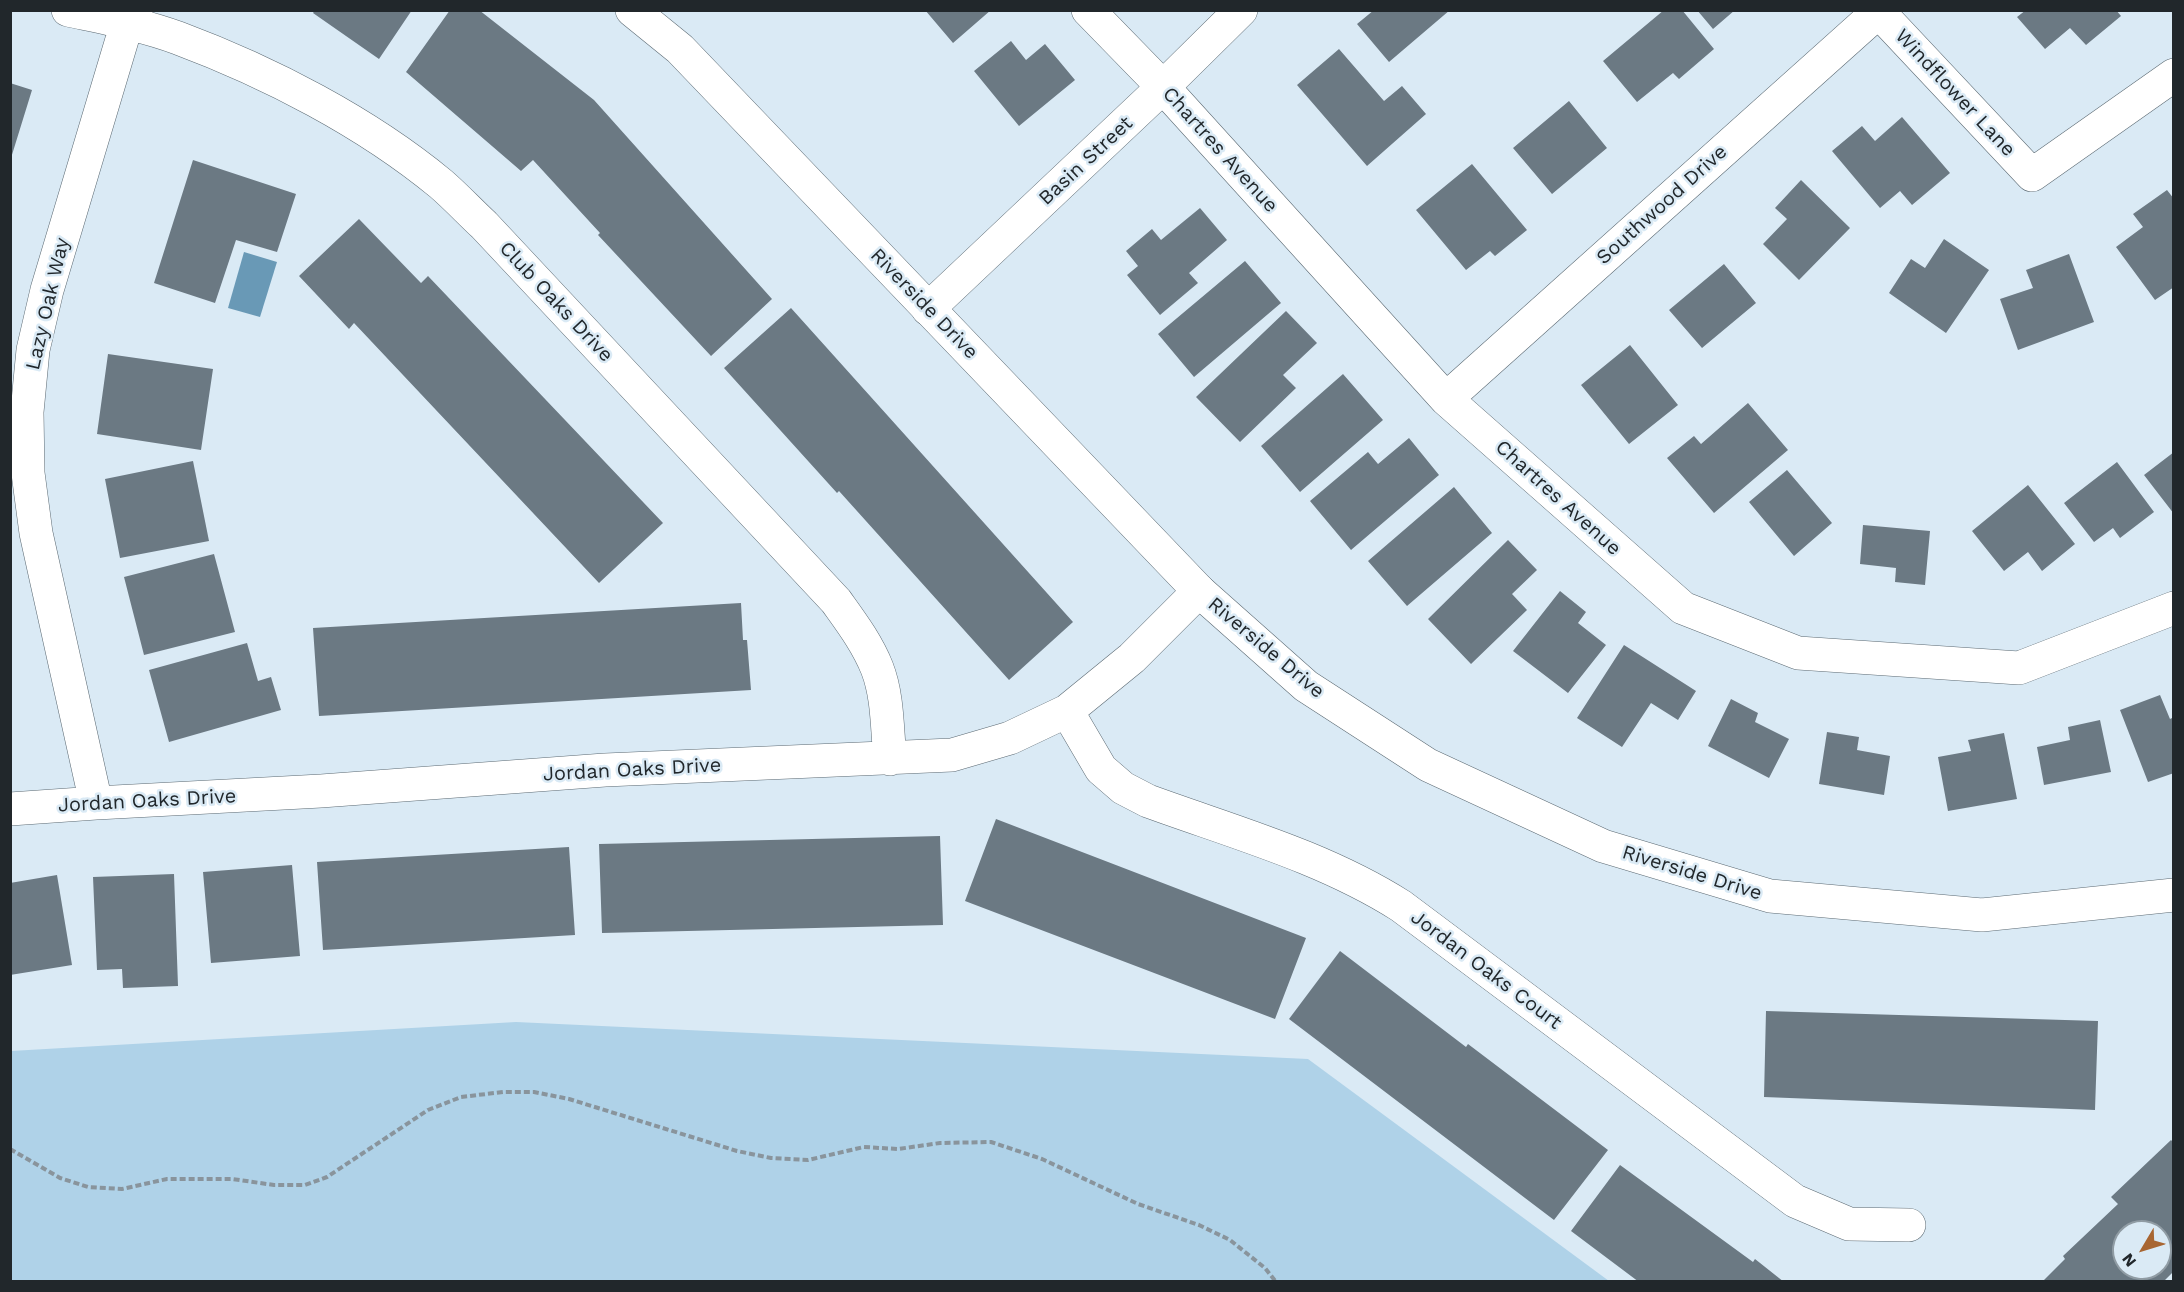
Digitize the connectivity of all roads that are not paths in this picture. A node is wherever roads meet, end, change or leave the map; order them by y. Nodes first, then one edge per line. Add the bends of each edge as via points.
1 (68, 10) edge
2 (632, 10) edge
3 (1088, 10) edge
4 (1242, 10) edge
5 (1878, 11) edge
6 (130, 15) edge
7 (2174, 75) edge
8 (1163, 87) junction
9 (928, 309) junction
10 (1446, 399) junction
11 (1198, 591) junction
12 (2174, 608) edge
13 (1067, 711) junction
14 (890, 759) junction
15 (96, 803) junction
16 (10, 809) edge
17 (2174, 895) edge
18 (1909, 1225) dead end

1 - 6 street, Club Oaks Drive
2 - 9 street, Riverside Drive via 680,49
3 - 8 street, Chartres Avenue
4 - 8 street, Basin Street
5 - 7 street, Windflower Lane via 2032,175
5 - 10 street, Southwood Drive
6 - 14 street, Club Oaks Drive via 264,75 343,117 441,184 836,601 860,634 877,668
6 - 15 street, Lazy Oak Way via 47,290 33,350 27,412 28,472 36,533
8 - 9 street, Basin Street
8 - 10 street, Chartres Avenue
9 - 11 street, Riverside Drive
10 - 12 street, Chartres Avenue via 1683,608 1798,652 2019,668
11 - 13 street, Jordan Oaks Drive via 1132,658
11 - 17 street, Riverside Drive via 1306,686 1428,765 1604,846 1770,896 1982,915
13 - 14 street, Jordan Oaks Drive via 1010,738 952,755
13 - 18 street, Jordan Oaks Court via 1101,769 1123,788 1369,886 1401,906 1795,1202 1849,1224
14 - 15 street, Jordan Oaks Drive via 605,770
15 - 16 street, Jordan Oaks Drive

